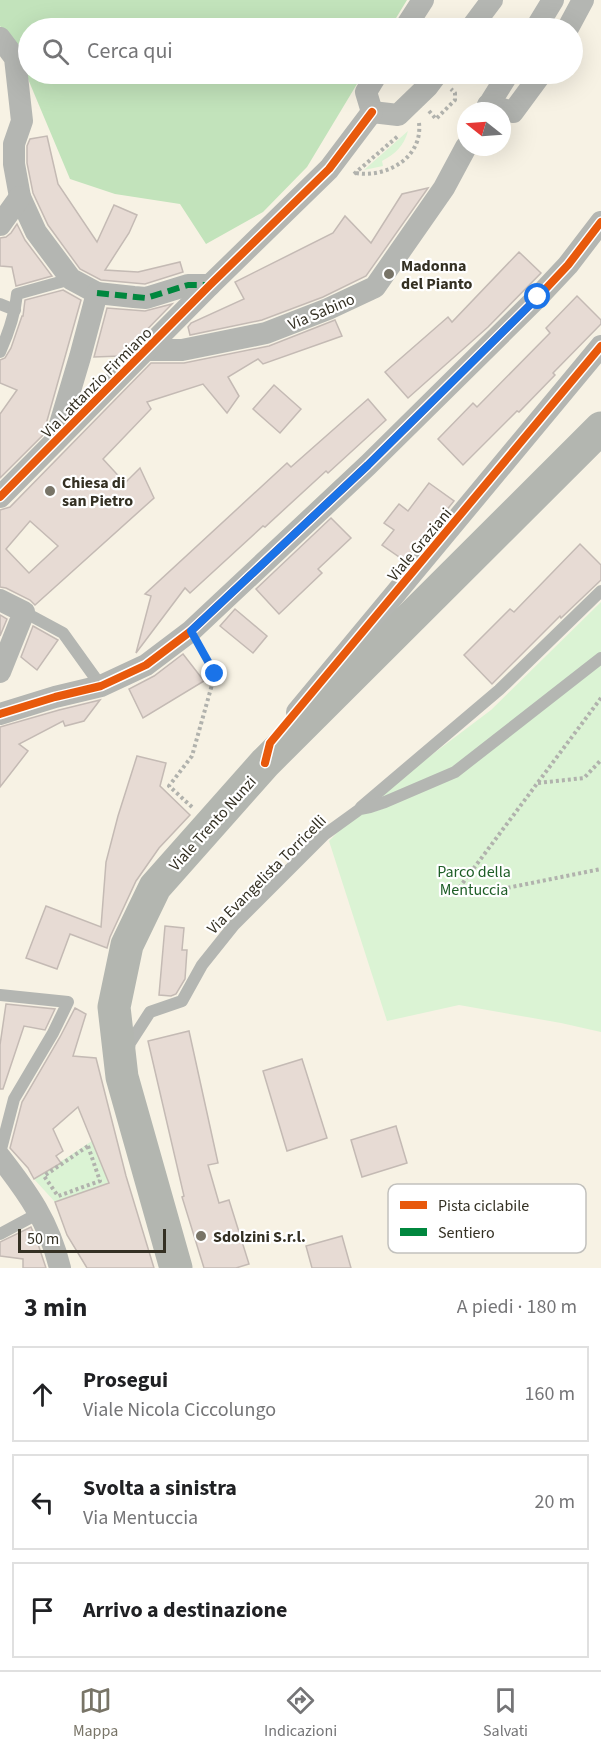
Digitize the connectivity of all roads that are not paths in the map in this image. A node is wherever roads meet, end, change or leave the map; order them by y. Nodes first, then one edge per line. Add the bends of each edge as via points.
1 (423, 0) edge
2 (492, 0) edge
3 (553, 0) edge
4 (583, 0) edge
5 (411, 18) edge
6 (478, 18) edge
7 (542, 18) edge
8 (573, 18) edge
9 (0, 38) edge
10 (371, 84) edge
11 (433, 84) edge
12 (502, 84) edge
13 (534, 84) edge
14 (491, 102) edge
15 (372, 112) junction
16 (511, 112) edge
17 (7, 152) edge
18 (461, 156) edge
19 (20, 197) junction
20 (601, 222) edge
21 (0, 225) edge
22 (71, 279) junction
23 (210, 285) junction
24 (97, 292) junction
25 (0, 304) edge
26 (15, 310) junction
27 (5, 328) edge
28 (601, 346) edge
29 (147, 350) junction
30 (0, 352) edge
31 (601, 428) edge
32 (54, 444) junction
33 (0, 497) edge
34 (601, 591) edge
35 (0, 600) edge
36 (24, 612) junction
37 (601, 658) edge
38 (0, 672) edge
39 (101, 686) junction
40 (0, 714) edge
41 (265, 763) junction
42 (360, 809) junction
43 (0, 995) edge
44 (122, 1077) junction
45 (0, 1155) edge
46 (39, 1213) junction
47 (0, 1234) edge
48 (60, 1268) edge
49 (176, 1268) edge

1 - 5 street
2 - 6 street
3 - 7 street
4 - 8 street
9 - 17 street via 15,58 22,121
10 - 15 street via 366,92
11 - 15 street via 398,115
12 - 14 street
13 - 16 street
15 - 23 street, Via Lattanzio Firmiano via 329,169
17 - 19 street via 14,164
18 - 29 street, Via Sabino via 444,188 375,287 266,333 182,350
19 - 21 street
19 - 22 street via 36,232
20 - 39 street via 568,265 521,314 191,631 146,666
22 - 24 street
22 - 26 lane via 17,294
23 - 24 street via 188,285 146,297
23 - 29 street, Via Lattanzio Firmiano
24 - 32 street
25 - 26 lane
26 - 27 lane
27 - 30 lane
28 - 41 street, Viale Graziani via 270,743
29 - 32 street, Via Lattanzio Firmiano
31 - 41 main road, Viale Trento Nunzi
32 - 33 street, Via Lattanzio Firmiano
34 - 42 lane, Via Evangelista Torricelli via 499,690
35 - 36 street
36 - 38 street
36 - 39 lane via 63,633
37 - 42 lane, Via Evangelista Torricelli via 455,772
39 - 40 street
41 - 44 main road, Viale Trento Nunzi via 155,887 128,945 114,1007
42 - 44 lane, Via Evangelista Torricelli via 324,835 234,925 202,965 183,1002 150,1012 130,1043
43 - 45 lane via 68,1002 14,1099
44 - 49 main road, Viale Trento Nunzi
45 - 46 street
46 - 47 lane
46 - 48 street

